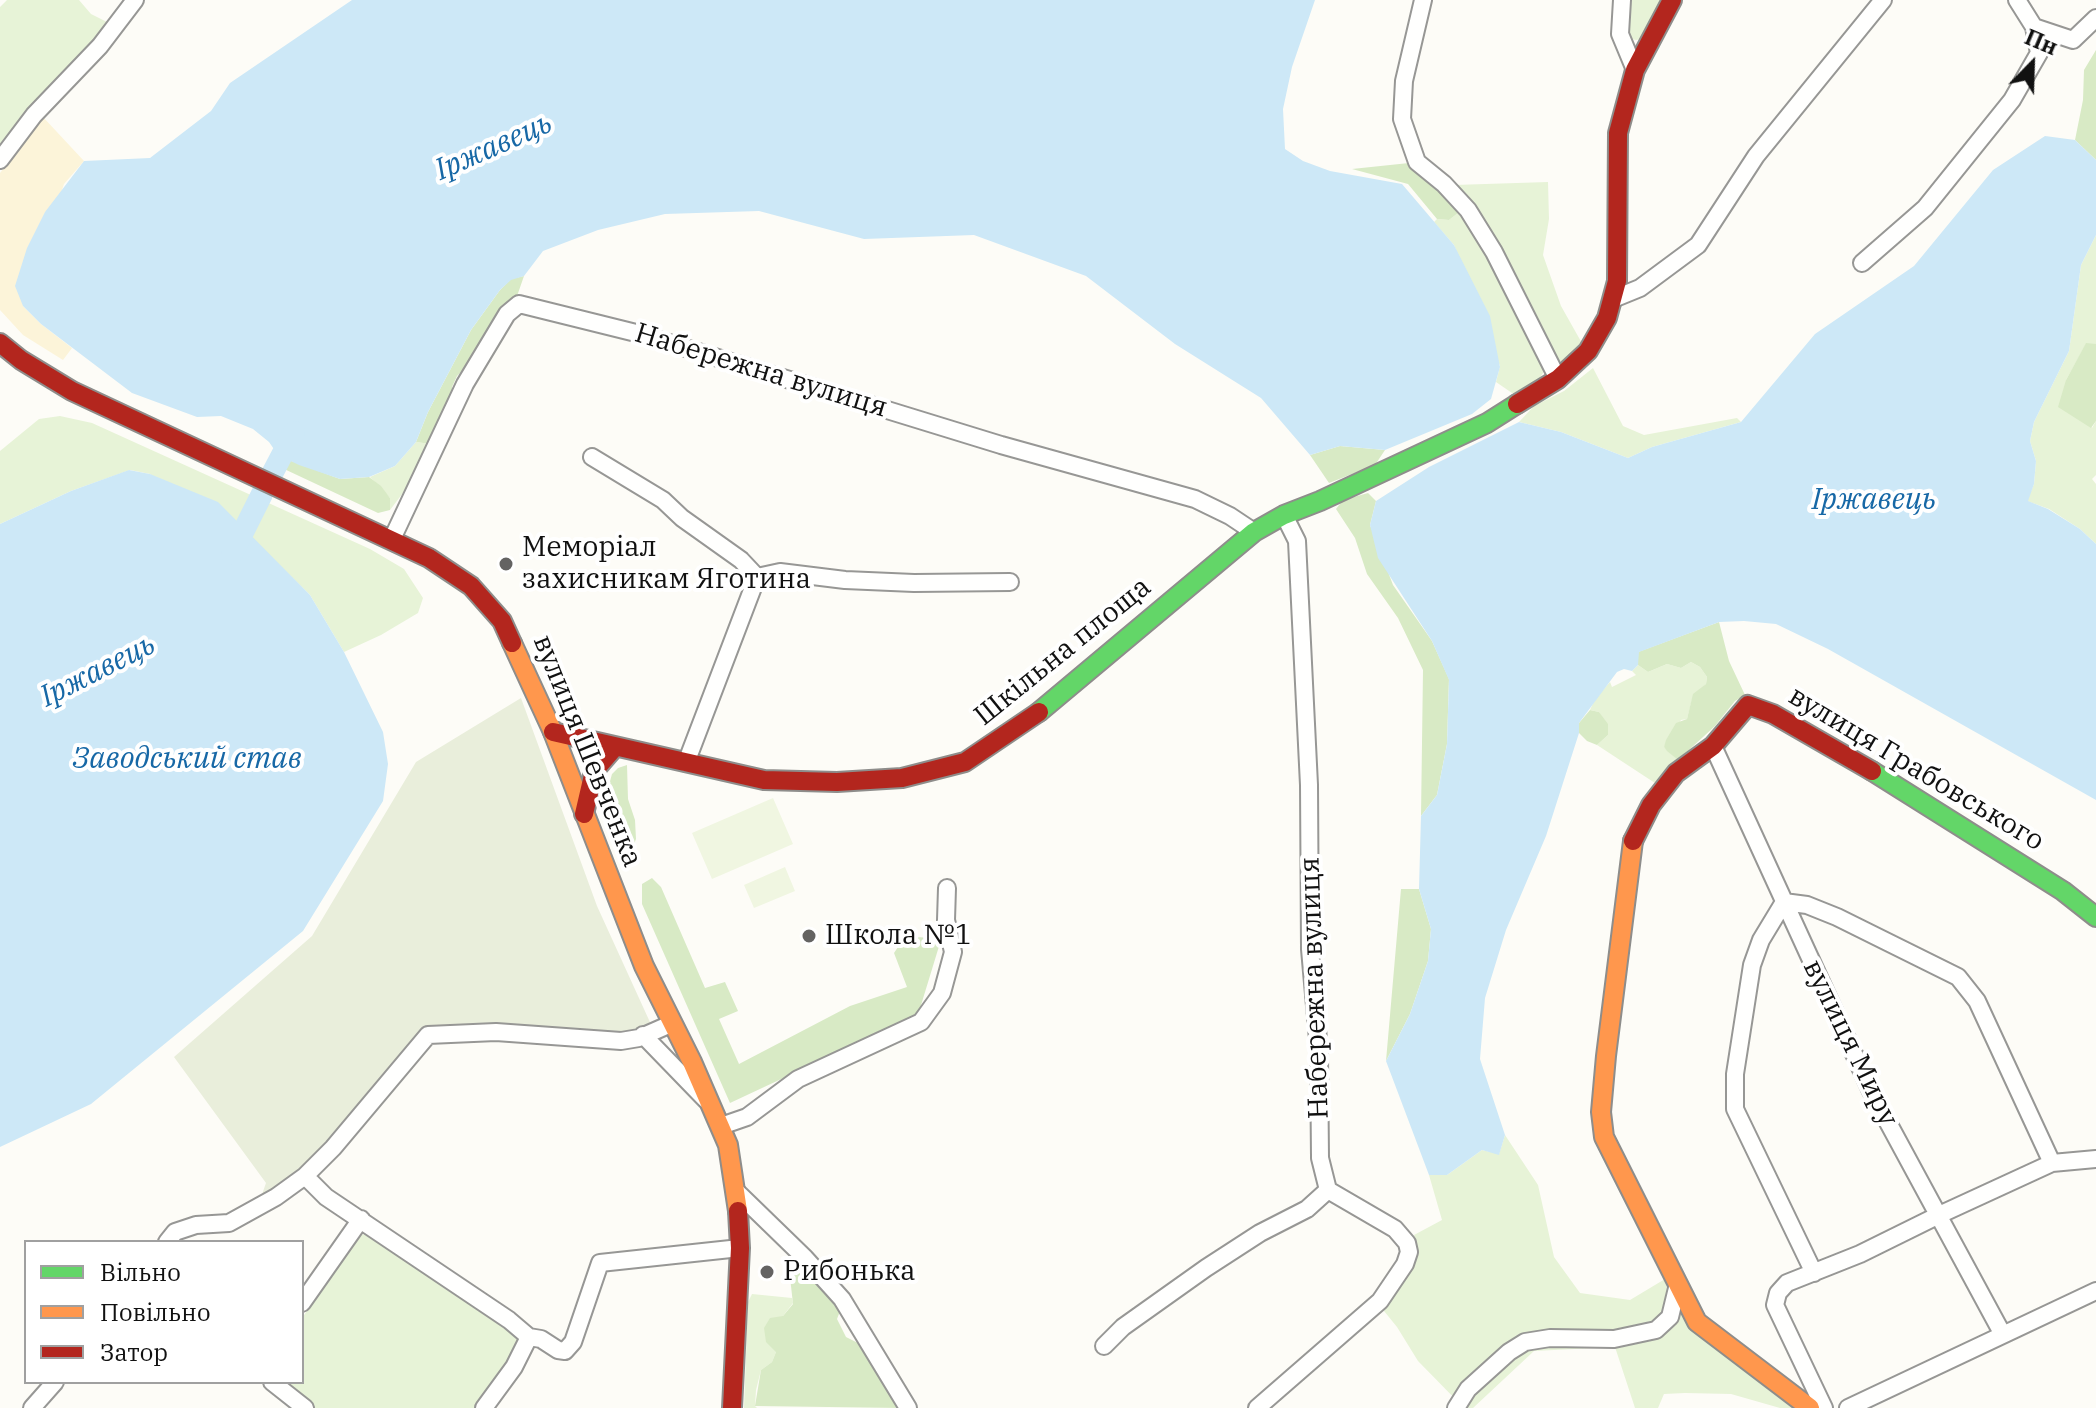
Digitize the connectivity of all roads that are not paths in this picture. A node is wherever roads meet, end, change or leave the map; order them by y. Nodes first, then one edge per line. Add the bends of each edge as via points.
1 (135, 0) edge
2 (1423, 0) edge
3 (1622, 0) edge
4 (1672, 0) edge
5 (1883, 0) edge
6 (2017, 0) edge
7 (2096, 18) edge
8 (2034, 27) junction
9 (1635, 70) junction
10 (0, 160) edge
11 (1862, 263) dead end
12 (1613, 299) junction
13 (0, 343) edge
14 (1558, 379) junction
15 (592, 457) dead end
16 (1284, 515) junction
17 (1254, 532) junction
18 (392, 539) junction
19 (757, 577) junction
20 (1010, 582) dead end
21 (553, 732) junction
22 (1713, 746) junction
23 (614, 748) junction
24 (686, 763) junction
25 (584, 814) junction
26 (947, 888) dead end
27 (1784, 902) junction
28 (2096, 917) edge
29 (673, 1023) junction
30 (643, 1035) junction
31 (712, 1106) junction
32 (721, 1126) junction
33 (2096, 1159) edge
34 (2052, 1163) junction
35 (305, 1176) junction
36 (1328, 1190) junction
37 (737, 1192) junction
38 (1939, 1215) junction
39 (361, 1219) junction
40 (169, 1240) edge
41 (740, 1248) junction
42 (1814, 1273) junction
43 (1678, 1284) junction
44 (2096, 1291) edge
45 (304, 1300) edge
46 (1697, 1322) junction
47 (1664, 1323) junction
48 (2002, 1333) junction
49 (529, 1337) junction
50 (1104, 1346) dead end
51 (53, 1384) edge
52 (275, 1384) edge
53 (32, 1408) edge
54 (305, 1408) edge
55 (484, 1408) edge
56 (732, 1408) edge
57 (908, 1408) edge
58 (1257, 1408) edge
59 (1456, 1408) edge
60 (1810, 1408) edge
61 (1824, 1408) edge
62 (1848, 1408) edge

1 - 10 street
2 - 14 street via 1404,81 1402,119 1417,162 1468,210
3 - 9 street via 1620,34
4 - 9 street, Шкільна площа
5 - 12 street via 1756,156 1698,245 1640,288
6 - 8 street
7 - 8 street via 2073,40
8 - 11 street via 2039,53 2012,100 1925,208
9 - 12 street, Шкільна площа via 1618,133
12 - 14 street, Шкільна площа via 1588,351
13 - 18 street, вулиця Шевченка via 72,391
14 - 16 street, Шкільна площа via 1487,423
15 - 19 street via 663,500
16 - 17 street, Шкільна площа
16 - 36 street, Набережна вулиця via 1298,556 1309,785 1310,949 1319,1051 1320,1158
17 - 18 street, Набережна вулиця via 1195,499 640,334 519,304 507,314 465,384
17 - 24 street, Шкільна площа via 1026,723 965,762 902,778 837,782 764,780
18 - 21 street, вулиця Шевченка via 471,586 502,621
19 - 20 street via 780,572 845,580
19 - 24 street
21 - 23 street, Шкільна площа
21 - 25 street, вулиця Шевченка
22 - 27 street, вулиця Миру
22 - 28 street, вулиця Грабовського via 1748,705 1773,714 1921,800
22 - 43 street via 1676,773 1651,805 1633,841 1601,1112 1604,1137
23 - 24 street, Шкільна площа
23 - 25 street via 594,771
25 - 29 street, вулиця Шевченка via 644,966
26 - 32 street via 953,952 942,993 921,1022 798,1079 747,1117
27 - 34 street via 1837,917 1958,977 1977,1001
27 - 38 street, вулиця Миру via 1871,1091
27 - 42 street via 1752,965 1735,1074 1735,1109
29 - 30 street
29 - 31 street, вулиця Шевченка
30 - 31 street
30 - 35 street via 621,1041 496,1032 428,1035
31 - 32 street, вулиця Шевченка
32 - 37 street, вулиця Шевченка
33 - 34 street
34 - 38 street
35 - 39 street
35 - 40 street via 229,1223 196,1225
36 - 50 street via 1307,1209 1206,1268
36 - 58 street via 1395,1229 1409,1252 1380,1301
37 - 41 street, вулиця Шевченка
37 - 57 street via 842,1299
38 - 42 street
38 - 48 street, вулиця Миру
39 - 45 street
39 - 49 street
41 - 49 street via 600,1263 573,1342 565,1351
41 - 56 street, вулиця Шевченка
42 - 61 street via 1787,1283 1775,1305
43 - 46 street
43 - 47 street
44 - 48 street
46 - 47 street
46 - 60 street
47 - 59 street via 1656,1330 1614,1339 1525,1342 1468,1389
48 - 62 street
49 - 55 street
51 - 53 street
52 - 54 street

